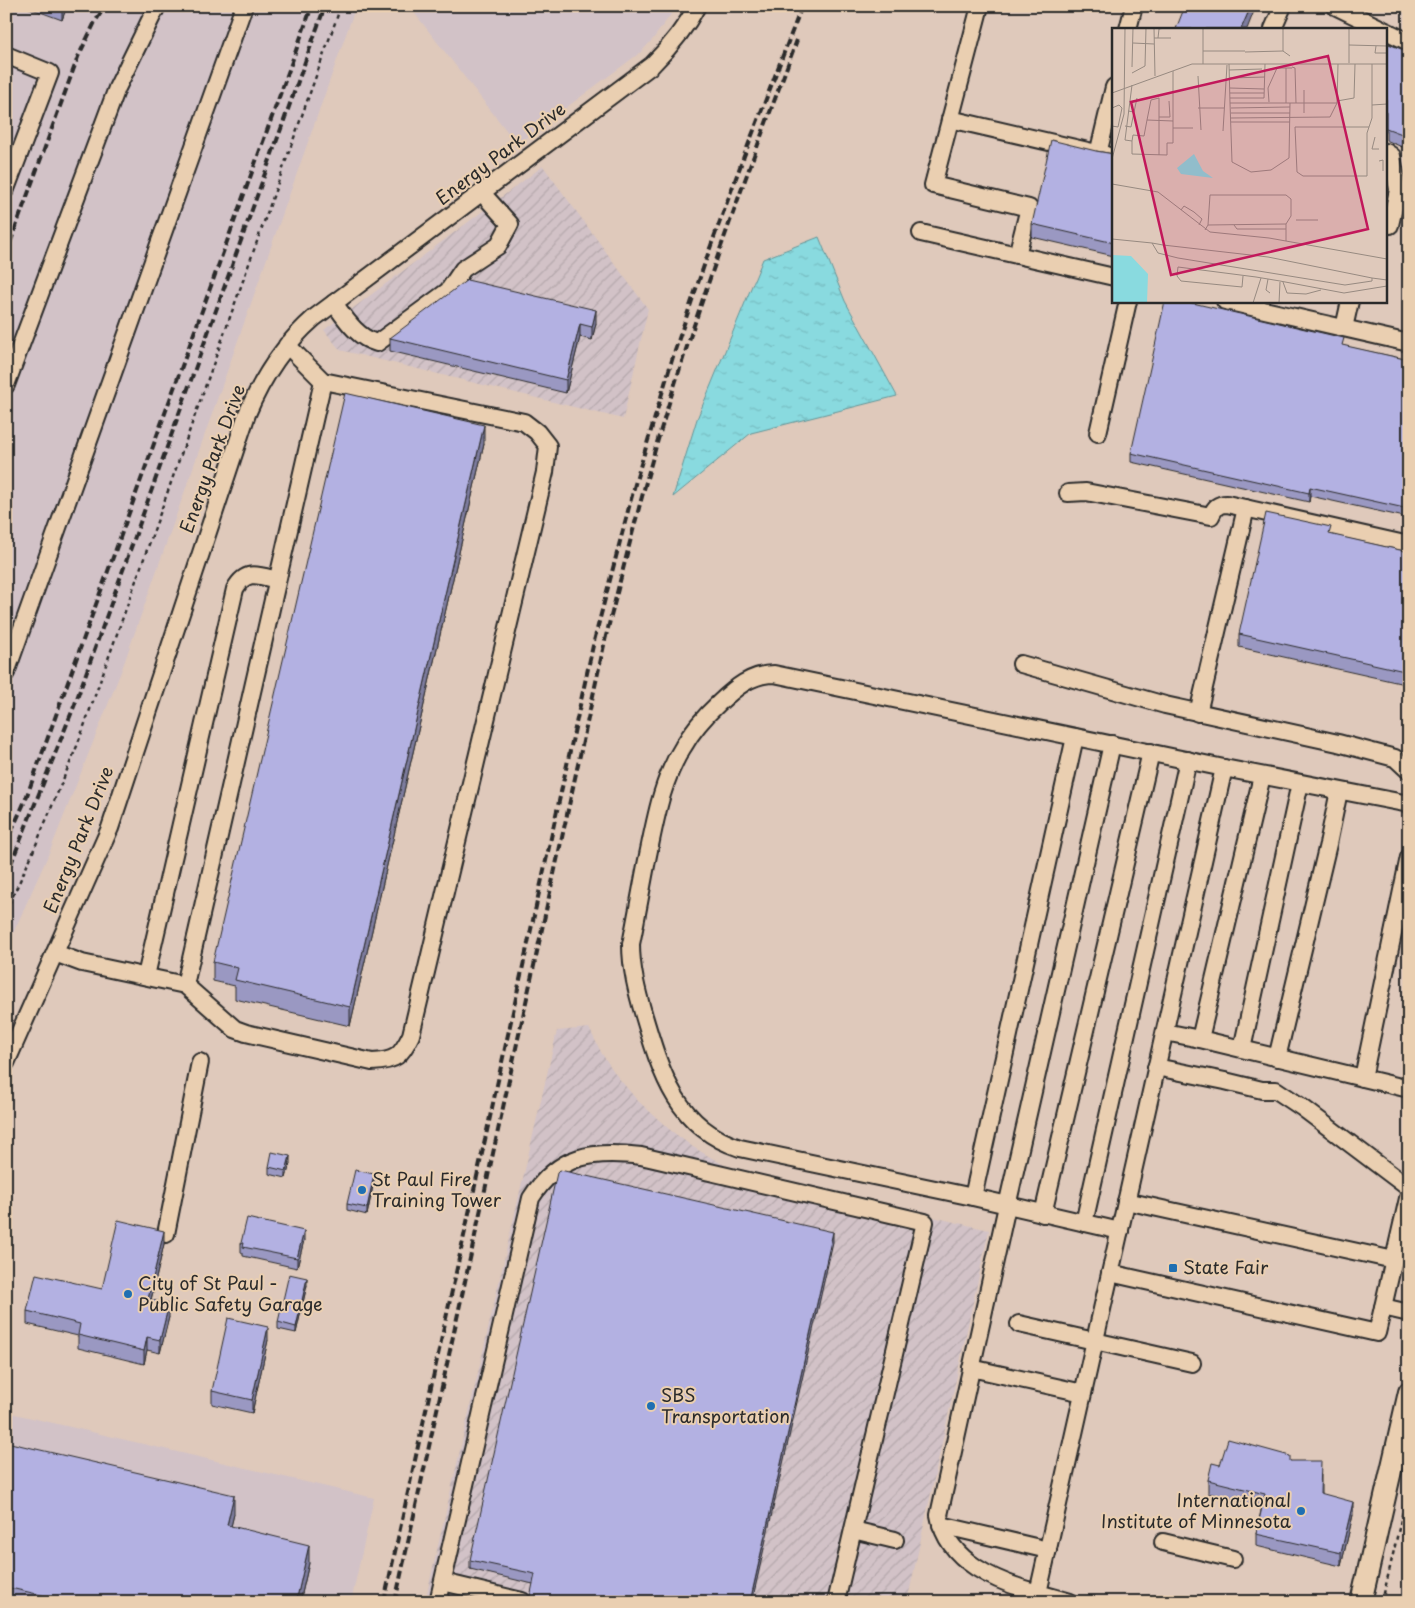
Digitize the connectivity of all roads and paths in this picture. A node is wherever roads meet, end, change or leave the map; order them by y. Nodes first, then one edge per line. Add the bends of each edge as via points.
1 (157, 6) edge
2 (244, 6) edge
3 (341, 6) edge
4 (697, 6) edge
5 (980, 6) edge
6 (1134, 6) edge
7 (1283, 6) edge
8 (1335, 6) edge
9 (1128, 28) edge
10 (1273, 28) edge
11 (1380, 28) edge
12 (1388, 32) edge
13 (1409, 42) edge
14 (6, 55) edge
15 (1112, 104) edge
16 (950, 119) junction
17 (1388, 153) edge
18 (1106, 155) edge
19 (6, 189) edge
20 (482, 192) junction
21 (1388, 224) edge
22 (921, 233) dead end
23 (1018, 255) junction
24 (1112, 277) edge
25 (1128, 302) edge
26 (1229, 302) edge
27 (1350, 302) edge
28 (334, 303) junction
29 (1344, 328) junction
30 (1409, 343) edge
31 (287, 345) junction
32 (323, 381) junction
33 (6, 384) edge
34 (1098, 433) dead end
35 (1068, 493) dead end
36 (1246, 508) junction
37 (1409, 545) edge
38 (277, 580) junction
39 (1021, 664) dead end
40 (6, 673) edge
41 (1198, 713) junction
42 (1075, 737) junction
43 (1112, 744) junction
44 (1151, 752) junction
45 (1188, 760) junction
46 (1224, 768) junction
47 (1409, 771) edge
48 (1262, 776) junction
49 (1300, 783) junction
50 (1339, 791) junction
51 (1409, 804) edge
52 (1409, 857) edge
53 (6, 911) edge
54 (55, 953) junction
55 (146, 976) junction
56 (185, 985) junction
57 (1165, 1032) junction
58 (1200, 1039) junction
59 (1242, 1049) junction
60 (1277, 1058) junction
61 (200, 1062) dead end
62 (6, 1063) edge
63 (1156, 1068) junction
64 (1363, 1078) junction
65 (1409, 1089) edge
66 (1409, 1188) edge
67 (1409, 1194) edge
68 (973, 1197) junction
69 (1126, 1200) junction
70 (1007, 1206) junction
71 (1043, 1214) junction
72 (1084, 1223) junction
73 (1120, 1231) junction
74 (166, 1234) dead end
75 (1394, 1260) junction
76 (1110, 1273) junction
77 (1383, 1308) junction
78 (1409, 1313) edge
79 (1019, 1324) dead end
80 (1095, 1341) junction
81 (1192, 1364) dead end
82 (971, 1368) junction
83 (1409, 1392) edge
84 (1083, 1393) junction
85 (1409, 1485) edge
86 (941, 1525) junction
87 (853, 1530) junction
88 (895, 1540) dead end
89 (1164, 1542) dead end
90 (1048, 1550) junction
91 (1233, 1558) dead end
92 (443, 1582) junction
93 (1045, 1597) edge
94 (522, 1600) edge
95 (438, 1602) edge
96 (836, 1602) edge
97 (1070, 1602) edge
98 (1362, 1602) edge
99 (1382, 1602) edge

1 - 33 street via 118,88
2 - 40 street
3 - 53 path via 77,746
4 - 20 street, Energy Park Drive via 674,42 652,65
5 - 16 street
6 - 9 street
7 - 10 street
8 - 11 street
12 - 13 street
14 - 19 street via 50,73
15 - 18 street
16 - 18 street
16 - 23 street via 933,185 1029,208
17 - 21 street via 1392,156 1398,190
20 - 28 street, Energy Park Drive
20 - 28 street via 510,224 498,246 463,269 448,291 377,343 362,336 348,323
22 - 23 street
23 - 24 street
25 - 34 street
26 - 29 street
27 - 29 street
28 - 31 street, Energy Park Drive via 303,327
29 - 30 street
31 - 32 street
31 - 54 street, Energy Park Drive via 264,376 247,414 110,828
32 - 38 street
32 - 56 street via 524,422 548,446 544,472 411,1035 403,1051 386,1062 372,1062 246,1033 235,1029
35 - 36 street via 1086,492 1211,516 1220,504
36 - 37 street
36 - 41 street
38 - 55 street via 248,575 235,589
38 - 56 street
39 - 41 street
41 - 47 street via 1396,758
42 - 43 street
42 - 68 street
42 - 68 street via 766,674 755,676 736,688 696,728 682,747 658,805 631,944 631,961 661,1070 683,1108 711,1135 740,1148
43 - 44 street
43 - 70 street
44 - 45 street
44 - 71 street
45 - 46 street
45 - 72 street
46 - 48 street
46 - 57 street
48 - 49 street
48 - 58 street
49 - 50 street
49 - 59 street
50 - 51 street
50 - 60 street
52 - 64 street
54 - 55 street via 82,964
54 - 62 street, Energy Park Drive
55 - 56 street
57 - 58 street
57 - 63 street
58 - 59 street
59 - 60 street
60 - 64 street
61 - 74 street
63 - 66 street via 1262,1090 1276,1090
63 - 69 street
64 - 65 street
67 - 75 street
68 - 70 street
69 - 73 street
69 - 75 street
70 - 71 street
70 - 82 street
71 - 72 street
72 - 73 street
73 - 76 street
75 - 77 street
76 - 77 street via 1377,1333
76 - 80 street
77 - 78 street
79 - 80 street
80 - 81 street
80 - 84 street
82 - 84 street
82 - 86 street via 940,1506
83 - 98 main road
84 - 90 street
85 - 99 path
86 - 90 street
86 - 93 street via 955,1549 973,1566 998,1580
87 - 88 street
87 - 92 street via 924,1222 642,1156 596,1154 569,1161 540,1184 531,1198
87 - 96 street
89 - 91 street
90 - 93 street
92 - 94 street
92 - 95 street
93 - 97 street

